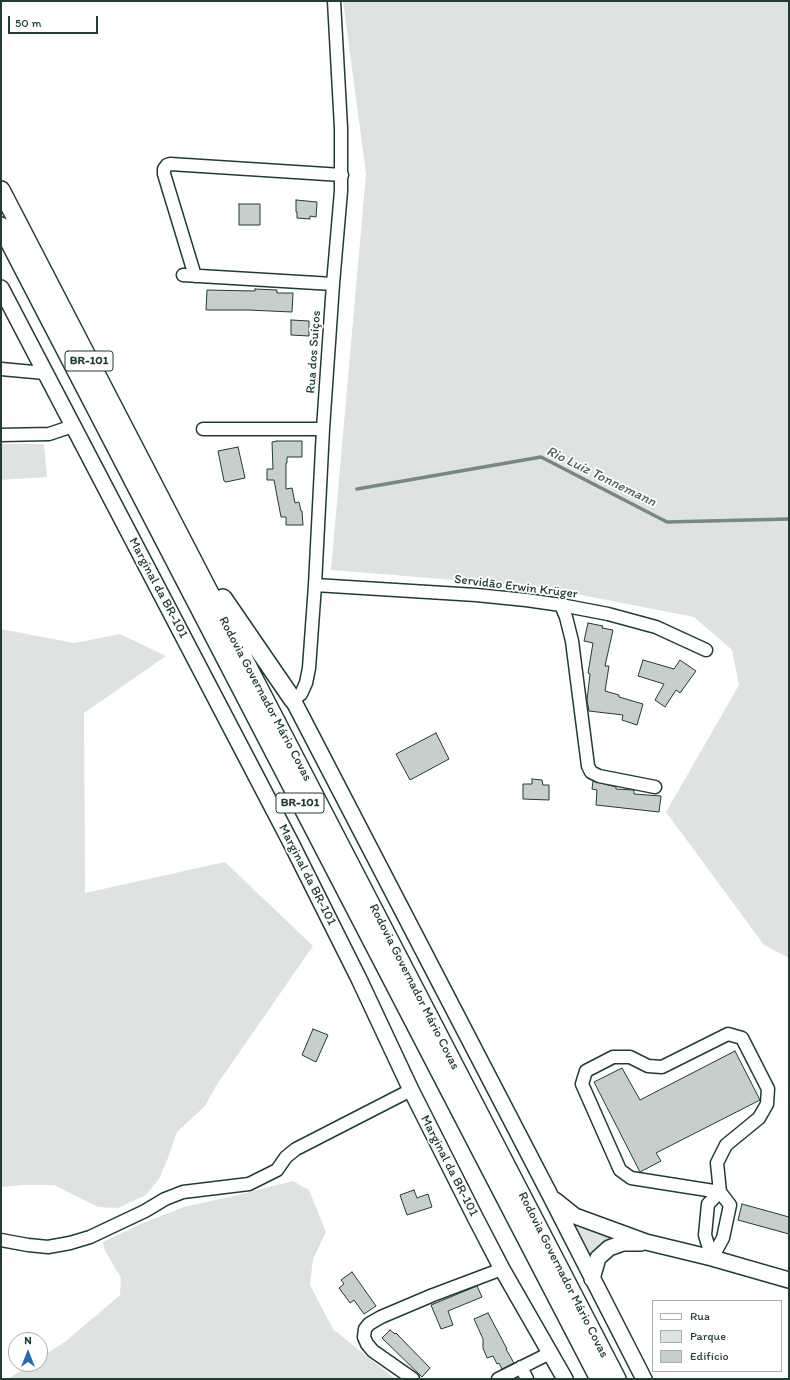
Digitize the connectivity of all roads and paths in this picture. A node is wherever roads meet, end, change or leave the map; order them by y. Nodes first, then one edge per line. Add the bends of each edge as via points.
1 (334, 1) edge
2 (342, 175) junction
3 (1, 190) edge
4 (1, 226) edge
5 (333, 284) junction
6 (1, 288) edge
7 (1, 369) edge
8 (45, 372) junction
9 (73, 426) junction
10 (203, 429) dead end
11 (323, 430) junction
12 (1, 435) edge
13 (178, 533) junction
14 (315, 585) junction
15 (561, 605) junction
16 (706, 650) dead end
17 (293, 700) junction
18 (656, 787) dead end
19 (411, 1090) junction
20 (720, 1192) junction
21 (551, 1198) junction
22 (1, 1240) edge
23 (646, 1242) junction
24 (712, 1258) junction
25 (502, 1269) junction
26 (592, 1279) junction
27 (789, 1280) edge
28 (550, 1353) junction
29 (521, 1367) junction
30 (414, 1379) edge
31 (498, 1379) edge
32 (527, 1379) edge
33 (565, 1379) edge
34 (599, 1379) edge
35 (617, 1379) edge
36 (644, 1379) edge

1 - 2 street, Rua dos Suíços
2 - 5 street, Rua dos Suíços
2 - 5 street via 170,164 164,169 189,275
3 - 13 highway, Rodovia Governador Mário Covas / BR-101
4 - 34 highway, Rodovia Governador Mário Covas / BR-101
5 - 11 street, Rua dos Suíços
6 - 8 main road, Marginal da BR-101
7 - 8 street
8 - 9 main road, Marginal da BR-101
9 - 12 street via 49,434
9 - 19 main road, Marginal da BR-101 via 291,843
10 - 11 street
11 - 14 street, Rua dos Suíços
13 - 17 highway
13 - 35 highway, Rodovia Governador Mário Covas / BR-101
14 - 15 street, Servidão Erwin Krüger via 476,595
14 - 17 street, Rua dos Suíços via 309,668 301,694
15 - 16 street, Servidão Erwin Krüger via 656,627
15 - 18 street via 572,640 588,766 591,772 599,776
17 - 21 main road
19 - 22 street via 296,1149 286,1157 277,1170 249,1184 183,1192 90,1237 70,1243 48,1246
19 - 25 main road, Marginal da BR-101
20 - 20 street via 717,1163 726,1145 759,1118 767,1104 768,1089 742,1038 728,1034 662,1067 648,1066 630,1057 613,1057 586,1071 582,1084 620,1170 631,1178
20 - 24 street via 708,1204 705,1235
20 - 24 street via 730,1205 723,1238
21 - 23 main road via 576,1216
21 - 26 main road
23 - 24 main road
23 - 26 main road via 623,1243 609,1248 598,1258
24 - 27 main road
25 - 28 main road, Marginal da BR-101
25 - 30 street via 426,1297 369,1324 364,1337 367,1344
26 - 36 main road
28 - 29 street
28 - 33 main road, Marginal da BR-101
29 - 31 street
29 - 32 street

